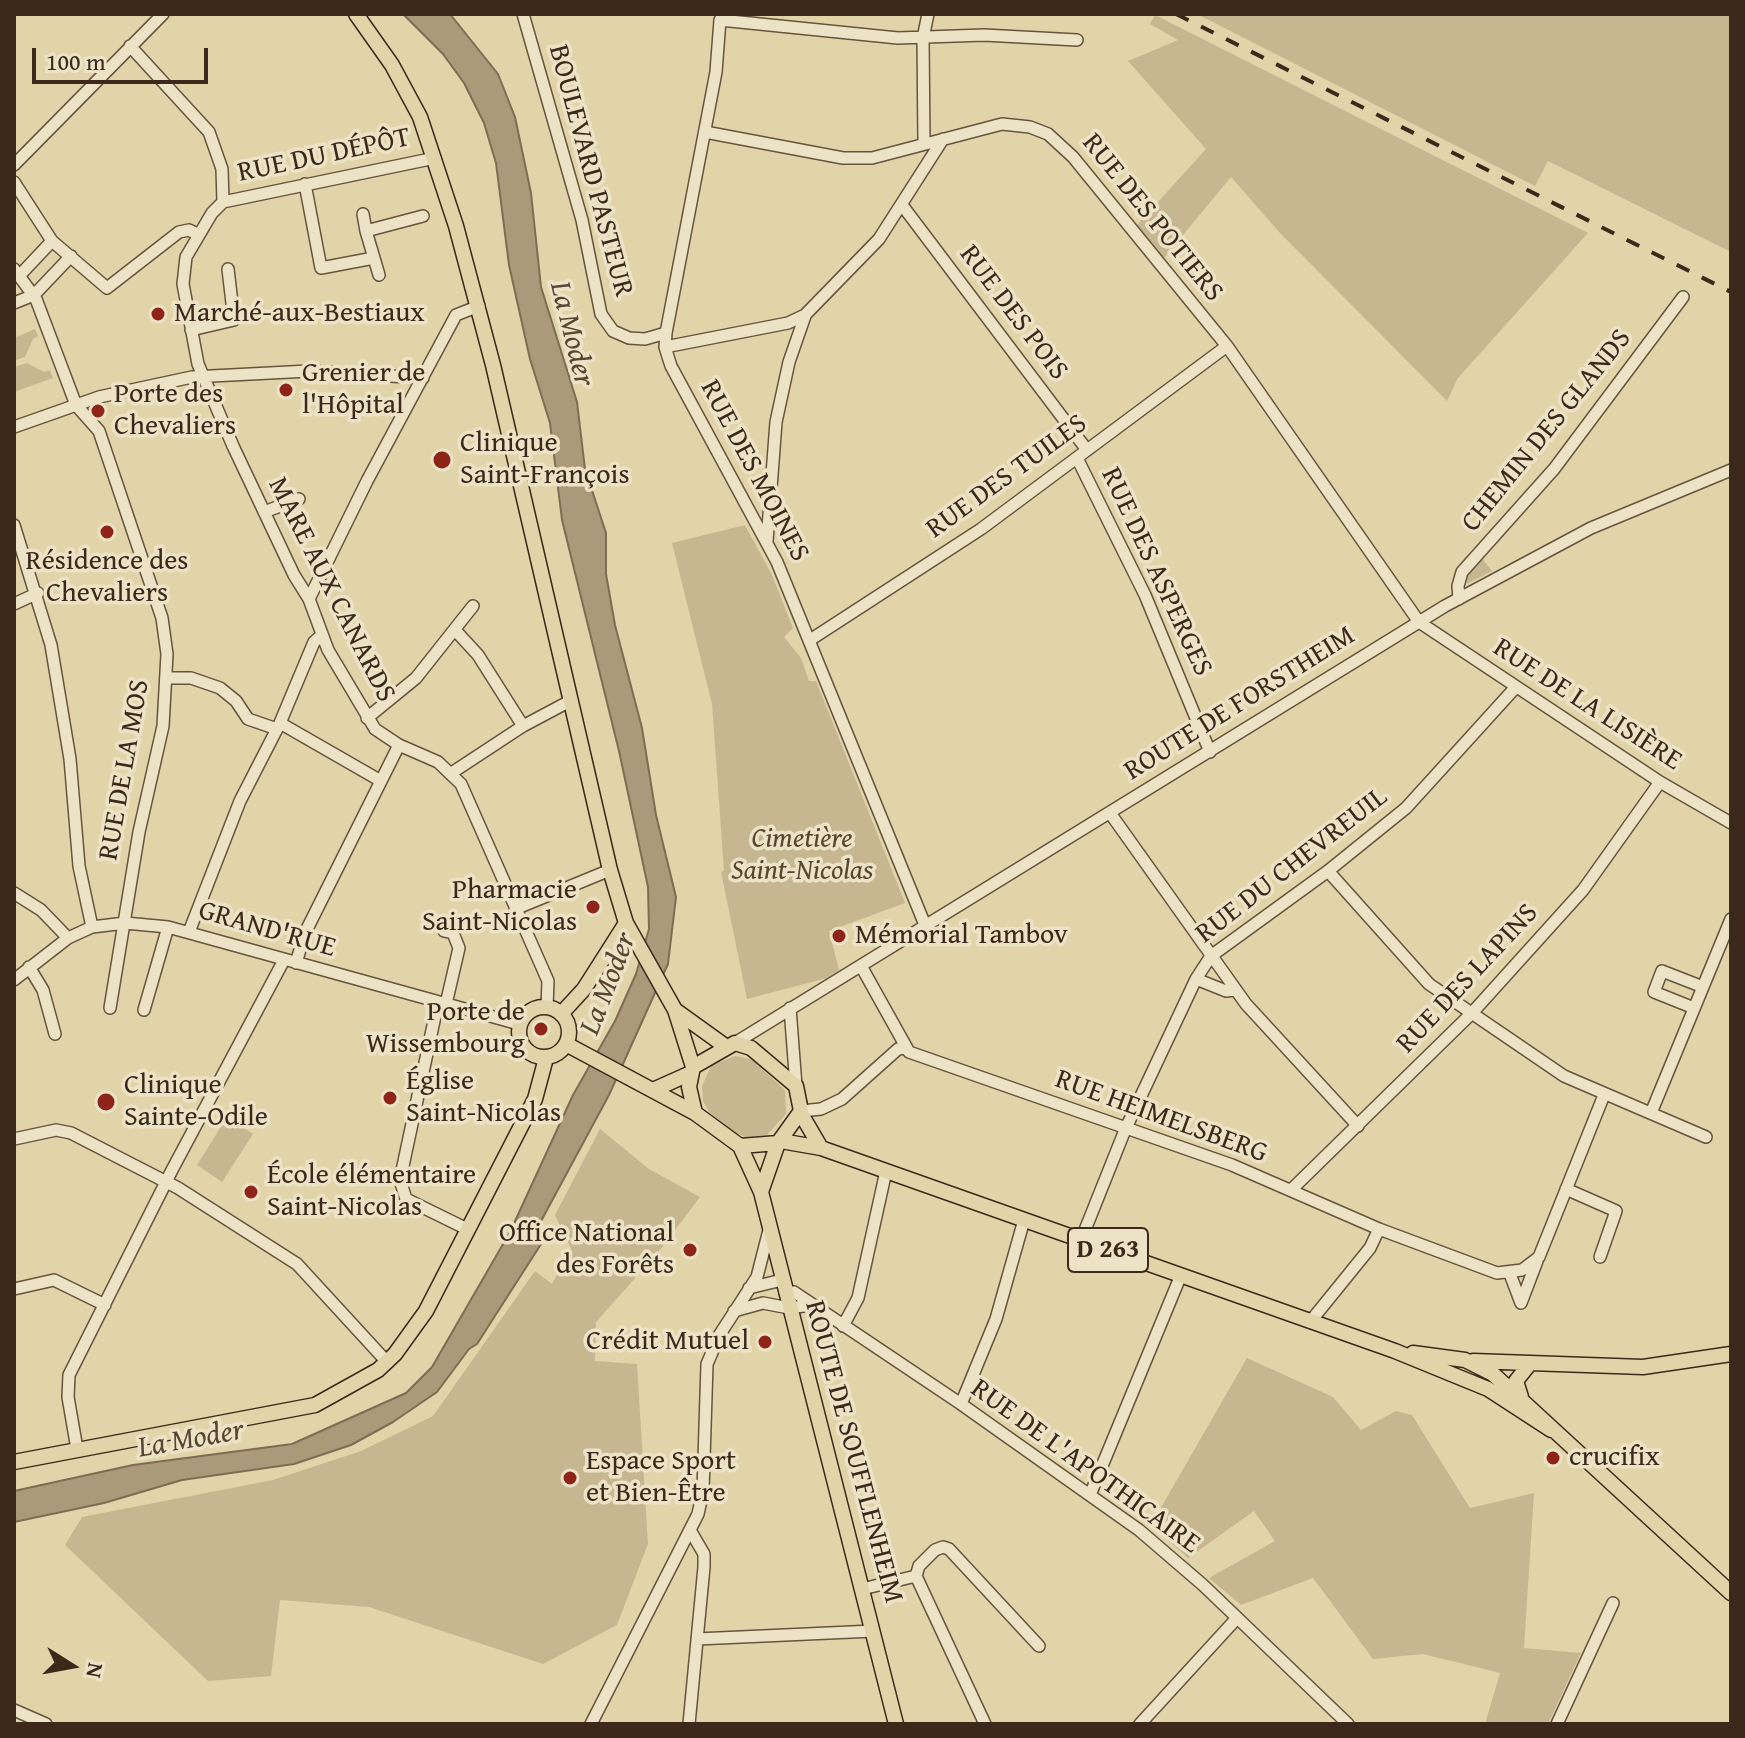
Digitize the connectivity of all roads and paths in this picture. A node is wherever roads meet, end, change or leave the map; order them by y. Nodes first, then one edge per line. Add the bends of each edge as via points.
1 (163, 14) edge
2 (356, 14) edge
3 (523, 14) edge
4 (928, 14) edge
5 (719, 16) edge
6 (923, 38) junction
7 (1077, 40) dead end
8 (130, 46) junction
9 (705, 132) junction
10 (943, 139) junction
11 (924, 144) junction
12 (435, 158) junction
13 (14, 165) edge
14 (14, 182) edge
15 (305, 184) junction
16 (223, 202) junction
17 (902, 205) junction
18 (363, 214) dead end
19 (423, 216) dead end
20 (366, 231) junction
21 (199, 235) junction
22 (52, 241) junction
23 (71, 256) junction
24 (374, 258) junction
25 (228, 269) dead end
26 (17, 272) edge
27 (379, 275) dead end
28 (34, 295) junction
29 (1683, 297) dead end
30 (14, 303) edge
31 (479, 306) junction
32 (805, 315) junction
33 (191, 330) junction
34 (666, 333) junction
35 (1227, 346) junction
36 (665, 347) junction
37 (203, 375) junction
38 (423, 378) junction
39 (76, 405) junction
40 (14, 427) edge
41 (1082, 454) junction
42 (1731, 470) edge
43 (299, 499) dead end
44 (264, 512) junction
45 (14, 525) edge
46 (767, 541) junction
47 (38, 593) junction
48 (309, 599) junction
49 (1459, 599) junction
50 (14, 604) edge
51 (473, 606) dead end
52 (1419, 622) junction
53 (455, 630) junction
54 (322, 635) junction
55 (810, 640) junction
56 (166, 678) junction
57 (1515, 688) junction
58 (570, 701) junction
59 (367, 718) junction
60 (278, 726) junction
61 (523, 726) junction
62 (399, 745) junction
63 (1210, 752) junction
64 (453, 772) junction
65 (381, 781) junction
66 (1660, 782) junction
67 (1110, 813) junction
68 (1731, 823) edge
69 (610, 870) junction
70 (1328, 871) junction
71 (14, 893) edge
72 (515, 909) junction
73 (1731, 919) edge
74 (125, 923) junction
75 (626, 923) junction
76 (925, 925) junction
77 (92, 927) junction
78 (168, 927) junction
79 (444, 931) dead end
80 (189, 932) junction
81 (68, 938) junction
82 (1211, 956) junction
83 (290, 961) junction
84 (861, 966) junction
85 (29, 967) junction
86 (1196, 979) junction
87 (14, 980) edge
88 (1703, 987) junction
89 (1235, 990) junction
90 (442, 1003) junction
91 (547, 1007) junction
92 (673, 1007) junction
93 (110, 1008) dead end
94 (790, 1008) junction
95 (1694, 1008) junction
96 (144, 1010) dead end
97 (1472, 1013) junction
98 (561, 1014) junction
99 (519, 1024) junction
100 (55, 1034) dead end
101 (566, 1044) junction
102 (730, 1044) junction
103 (906, 1048) junction
104 (546, 1058) junction
105 (692, 1070) junction
106 (646, 1086) junction
107 (796, 1086) junction
108 (1604, 1095) junction
109 (800, 1112) junction
110 (695, 1113) junction
111 (1651, 1113) junction
112 (1358, 1126) junction
113 (1125, 1130) junction
114 (1706, 1137) dead end
115 (14, 1139) edge
116 (780, 1142) junction
117 (740, 1146) junction
118 (821, 1148) junction
119 (886, 1171) junction
120 (165, 1183) junction
121 (1566, 1189) junction
122 (1291, 1190) junction
123 (761, 1192) junction
124 (1024, 1220) junction
125 (467, 1229) junction
126 (1379, 1229) junction
127 (769, 1230) junction
128 (1081, 1240) junction
129 (1539, 1257) junction
130 (1600, 1257) dead end
131 (1510, 1274) junction
132 (1181, 1275) junction
133 (783, 1286) junction
134 (749, 1288) junction
135 (14, 1289) edge
136 (105, 1305) junction
137 (811, 1305) junction
138 (789, 1308) junction
139 (734, 1311) junction
140 (1310, 1322) junction
141 (843, 1326) junction
142 (1395, 1351) junction
143 (1731, 1354) edge
144 (1465, 1360) junction
145 (387, 1362) junction
146 (1512, 1362) junction
147 (1531, 1364) junction
148 (1438, 1369) junction
149 (1496, 1379) junction
150 (1503, 1397) junction
151 (1523, 1401) junction
152 (961, 1404) junction
153 (1551, 1430) junction
154 (77, 1449) junction
155 (14, 1462) edge
156 (1090, 1495) junction
157 (690, 1530) junction
158 (916, 1576) junction
159 (862, 1589) junction
160 (1731, 1593) edge
161 (1613, 1603) dead end
162 (1237, 1618) junction
163 (873, 1631) junction
164 (697, 1639) junction
165 (1039, 1646) dead end
166 (14, 1710) edge
167 (1344, 1723) edge
168 (46, 1724) edge
169 (591, 1724) edge
170 (689, 1724) edge
171 (896, 1724) edge
172 (985, 1724) edge
173 (1140, 1724) edge
174 (1557, 1724) edge

1 - 8 street
2 - 12 main road via 408,93
3 - 34 street, BOULEVARD PASTEUR via 582,220 601,314 613,331 629,338
4 - 6 street
5 - 6 street
5 - 9 street, RUE DES MOINES
6 - 7 street
6 - 11 street
8 - 13 street
8 - 16 street via 209,132 222,169
9 - 11 street, RUE DES POTIERS via 843,158 872,158
9 - 34 street, RUE DES MOINES
10 - 11 street, RUE DES POTIERS
10 - 17 street
10 - 35 street, RUE DES POTIERS via 1011,124 1056,140
12 - 15 street, RUE DU DÉPÔT
12 - 31 main road
14 - 22 street
15 - 16 street, RUE DU DÉPÔT
15 - 24 street via 321,268
16 - 21 street, MARE AUX CANARDS
17 - 32 street via 871,248
17 - 41 street, RUE DES POIS
18 - 20 street
19 - 20 street
20 - 24 street
21 - 23 street via 187,230 176,234 107,288
21 - 33 street, MARE AUX CANARDS via 182,270
22 - 23 street
22 - 26 street
23 - 28 street
24 - 27 street
25 - 33 street via 234,320
26 - 28 street, RUE DE LA MOS
28 - 30 street
28 - 39 street, RUE DE LA MOS
29 - 49 street, CHEMIN DES GLANDS via 1554,469 1462,572
31 - 38 street via 456,315
31 - 58 main road
32 - 36 street via 788,323
32 - 46 street via 776,422
33 - 37 street, MARE AUX CANARDS
34 - 36 street, RUE DES MOINES
35 - 41 street, RUE DES TUILES
35 - 52 street, RUE DES POTIERS
36 - 46 street, RUE DES MOINES
37 - 38 street via 309,371
37 - 39 street
37 - 44 street, MARE AUX CANARDS
38 - 48 street
39 - 40 street
39 - 56 street, RUE DE LA MOS via 99,431 130,517 162,618
41 - 55 street, RUE DES TUILES via 981,529
41 - 63 street, RUE DES ASPERGES
42 - 49 street, ROUTE DE FORSTHEIM via 1591,528
43 - 44 street
44 - 48 street, MARE AUX CANARDS
45 - 47 street
46 - 55 street, RUE DES MOINES
47 - 50 street
47 - 77 street via 70,759 79,866
48 - 54 street, MARE AUX CANARDS
49 - 52 street, ROUTE DE FORSTHEIM
51 - 53 street
52 - 57 street, RUE DE LA LISIÈRE
52 - 63 street, ROUTE DE FORSTHEIM
53 - 59 street via 416,678
53 - 61 street via 478,655
54 - 59 street, MARE AUX CANARDS
54 - 60 street via 314,642
55 - 76 street, RUE DES MOINES
56 - 60 street via 191,678 220,688 248,719
56 - 74 street, RUE DE LA MOS via 163,726
57 - 66 street, RUE DE LA LISIÈRE
57 - 70 street, RUE DU CHEVREUIL via 1406,808
58 - 61 street
58 - 69 main road
59 - 62 street, MARE AUX CANARDS
60 - 65 street
60 - 80 street via 240,801
61 - 64 street
62 - 64 street, MARE AUX CANARDS
62 - 65 street
63 - 67 street, ROUTE DE FORSTHEIM
64 - 72 street
65 - 83 street
66 - 68 street, RUE DE LA LISIÈRE
66 - 97 street, RUE DES LAPINS via 1583,890
67 - 76 street, ROUTE DE FORSTHEIM
67 - 82 street
69 - 72 street
69 - 75 main road
70 - 82 street, RUE DU CHEVREUIL
70 - 97 street via 1429,984
71 - 81 street via 41,910
72 - 91 street via 548,981
73 - 88 street
74 - 77 street, GRAND'RUE
74 - 78 street, GRAND'RUE
74 - 93 street, RUE DE LA MOS
75 - 92 main road
75 - 98 main road via 584,989
76 - 84 street, ROUTE DE FORSTHEIM
77 - 81 street, GRAND'RUE
78 - 80 street, GRAND'RUE
78 - 96 street
79 - 90 street via 453,933 459,948
80 - 83 street, GRAND'RUE
81 - 85 street, GRAND'RUE
82 - 86 street, RUE DU CHEVREUIL
82 - 89 street
83 - 90 street, GRAND'RUE
83 - 120 street
84 - 94 street, ROUTE DE FORSTHEIM
84 - 103 street
85 - 87 street, GRAND'RUE
85 - 100 street via 43,990
86 - 89 street
86 - 113 street, RUE DU CHEVREUIL
88 - 95 street
88 - 95 street via 1662,971 1654,992
89 - 112 street
90 - 99 street, GRAND'RUE
90 - 125 street via 400,1180 406,1199
91 - 98 main road
91 - 99 main road via 530,1010
92 - 102 main road
92 - 105 main road
94 - 102 street, ROUTE DE FORSTHEIM
94 - 107 street
95 - 111 street
97 - 108 street via 1564,1076
97 - 112 street, RUE DES LAPINS
98 - 101 main road via 569,1028
99 - 104 main road via 524,1048
101 - 104 main road
101 - 106 main road
102 - 105 main road
102 - 107 main road via 751,1048
103 - 109 street via 898,1049 842,1099
103 - 113 street, RUE HEIMELSBERG
104 - 125 main road via 535,1099
105 - 106 main road
105 - 110 main road
106 - 110 main road
107 - 109 main road
108 - 111 street
108 - 121 street
109 - 116 main road
109 - 118 main road
110 - 117 main road
111 - 114 street
112 - 122 street, RUE DES LAPINS
113 - 122 street, RUE HEIMELSBERG
113 - 128 street, RUE DU CHEVREUIL
115 - 120 street via 56,1130 71,1133
116 - 117 main road
116 - 118 main road, D 263
116 - 123 main road
117 - 123 main road, ROUTE DE SOUFFLENHEIM
118 - 119 main road, D 263
119 - 124 main road, D 263
119 - 141 street via 858,1298
120 - 136 street
120 - 145 street via 297,1264
121 - 129 street
121 - 130 street via 1616,1211
122 - 126 street, RUE HEIMELSBERG
123 - 127 main road, ROUTE DE SOUFFLENHEIM
124 - 128 main road, D 263
124 - 152 street via 996,1319
125 - 145 main road via 426,1311
126 - 131 street, RUE HEIMELSBERG
126 - 140 street via 1370,1248
127 - 133 main road, ROUTE DE SOUFFLENHEIM
127 - 134 street
128 - 132 main road, D 263
129 - 131 street
129 - 131 street via 1521,1303
132 - 140 main road, D 263
132 - 156 street
133 - 134 street
133 - 137 street, RUE DE L'APOTHICAIRE
133 - 138 main road, ROUTE DE SOUFFLENHEIM
134 - 139 street
135 - 136 street via 54,1280
136 - 154 street via 69,1375
137 - 138 street
137 - 141 street, RUE DE L'APOTHICAIRE
138 - 139 street via 763,1303
138 - 159 main road, ROUTE DE SOUFFLENHEIM
139 - 157 street via 707,1364 703,1491
140 - 142 main road, D 263
141 - 152 street, RUE DE L'APOTHICAIRE
142 - 144 main road, D 263
142 - 148 main road, D 263
143 - 147 main road via 1643,1367
144 - 146 main road
144 - 149 main road, D 263
145 - 154 main road via 355,1386 315,1405
146 - 147 main road
146 - 149 main road via 1503,1364
147 - 149 main road
147 - 151 main road via 1516,1381
148 - 149 main road, D 263
148 - 150 main road, D 263
149 - 150 main road
149 - 151 main road, D 263
150 - 153 main road, D 263
151 - 153 main road, D 263
152 - 156 street, RUE DE L'APOTHICAIRE
153 - 160 main road, D 263
154 - 155 main road
156 - 162 street, RUE DE L'APOTHICAIRE via 1139,1530
157 - 164 street via 704,1554
157 - 169 street
158 - 159 street
158 - 165 street via 935,1550 949,1549
158 - 172 street
159 - 163 main road, ROUTE DE SOUFFLENHEIM
161 - 174 street
162 - 167 street, RUE DE L'APOTHICAIRE
162 - 173 street
163 - 164 street
163 - 171 main road, ROUTE DE SOUFFLENHEIM
164 - 170 street
166 - 168 street

